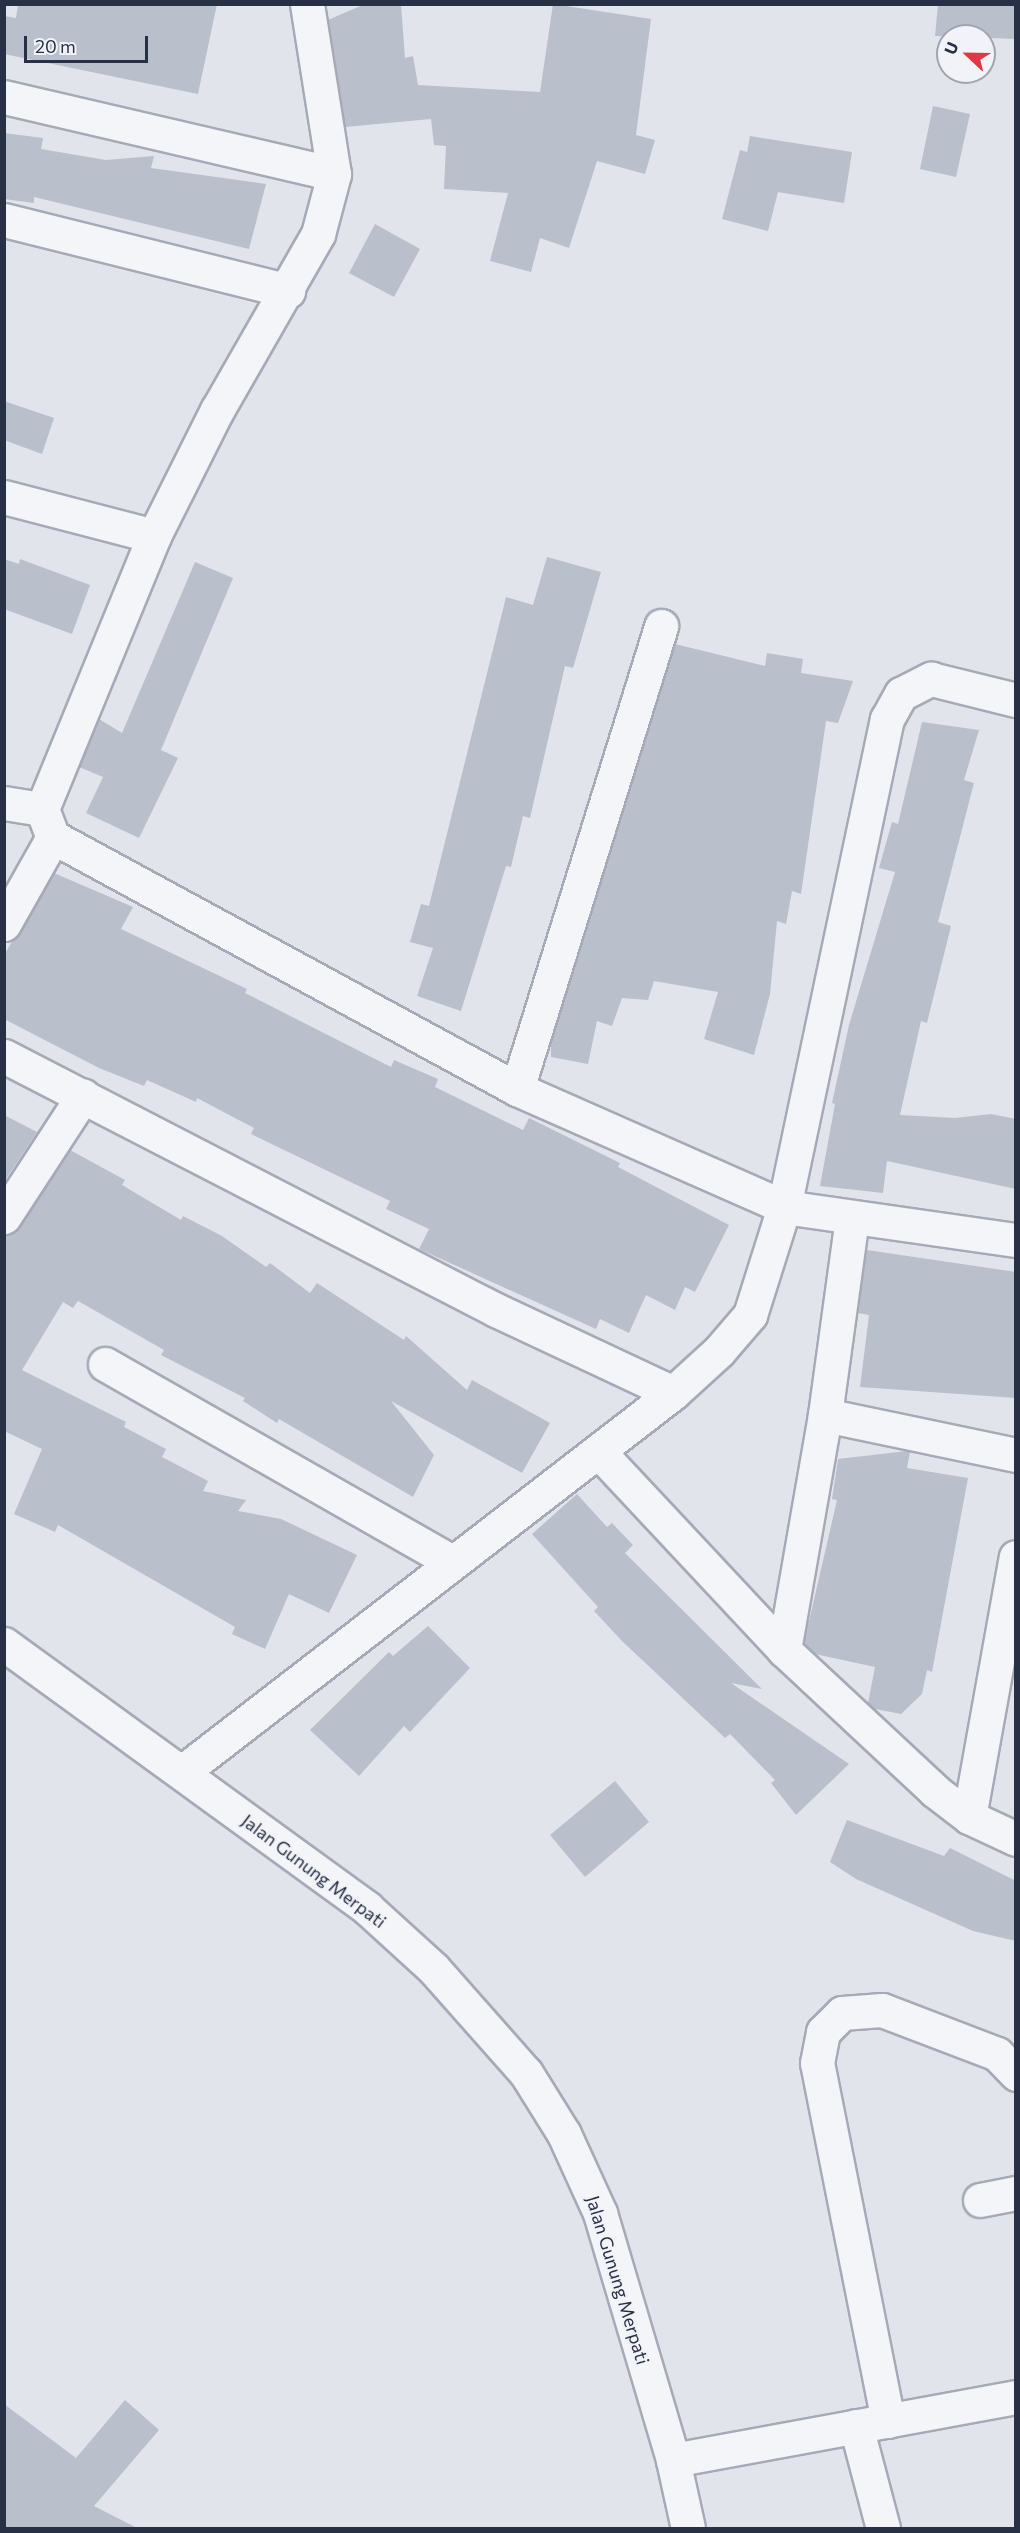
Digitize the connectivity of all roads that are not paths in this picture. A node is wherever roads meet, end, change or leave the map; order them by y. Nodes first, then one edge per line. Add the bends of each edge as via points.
1 (307, 4) edge
2 (4, 97) edge
3 (334, 174) junction
4 (4, 220) edge
5 (288, 291) junction
6 (4, 497) edge
7 (154, 536) junction
8 (661, 626) dead end
9 (1016, 700) edge
10 (4, 803) edge
11 (47, 823) junction
12 (4, 924) edge
13 (4, 1056) edge
14 (517, 1089) junction
15 (83, 1096) junction
16 (784, 1207) junction
17 (4, 1217) edge
18 (852, 1218) junction
19 (1016, 1240) edge
20 (105, 1364) dead end
21 (673, 1393) junction
22 (825, 1415) junction
23 (598, 1451) junction
24 (1016, 1455) edge
25 (1016, 1557) edge
26 (451, 1561) junction
27 (4, 1644) edge
28 (784, 1650) junction
29 (182, 1772) junction
30 (969, 1817) junction
31 (1016, 1839) edge
32 (1016, 2074) edge
33 (1016, 2193) edge
34 (980, 2200) dead end
35 (1016, 2397) edge
36 (888, 2421) junction
37 (856, 2426) junction
38 (673, 2460) junction
39 (688, 2529) edge
40 (883, 2529) edge

1 - 3 street
2 - 3 street
3 - 5 street via 318,234
4 - 5 street
5 - 7 street via 217,410
6 - 7 street
7 - 11 street
8 - 14 street
9 - 16 street via 931,679 901,694 887,719
10 - 11 street
11 - 12 street
11 - 14 street
13 - 15 street
14 - 16 street
15 - 17 street
15 - 21 street via 496,1310
16 - 18 street
16 - 21 street via 750,1315
18 - 19 street
18 - 22 street
20 - 26 street
21 - 23 street
22 - 24 street
22 - 28 street
23 - 26 street
23 - 28 street
25 - 30 street
26 - 29 street
27 - 29 street, Jalan Gunung Merpati
28 - 30 street via 935,1791
29 - 38 street, Jalan Gunung Merpati via 367,1908 433,1968 526,2073 564,2134 600,2213
30 - 31 street
32 - 36 street via 997,2054 882,2010 842,2013 823,2032 818,2063
33 - 34 street
35 - 36 street
36 - 37 street
37 - 38 street
37 - 40 street
38 - 39 street, Jalan Gunung Merpati

